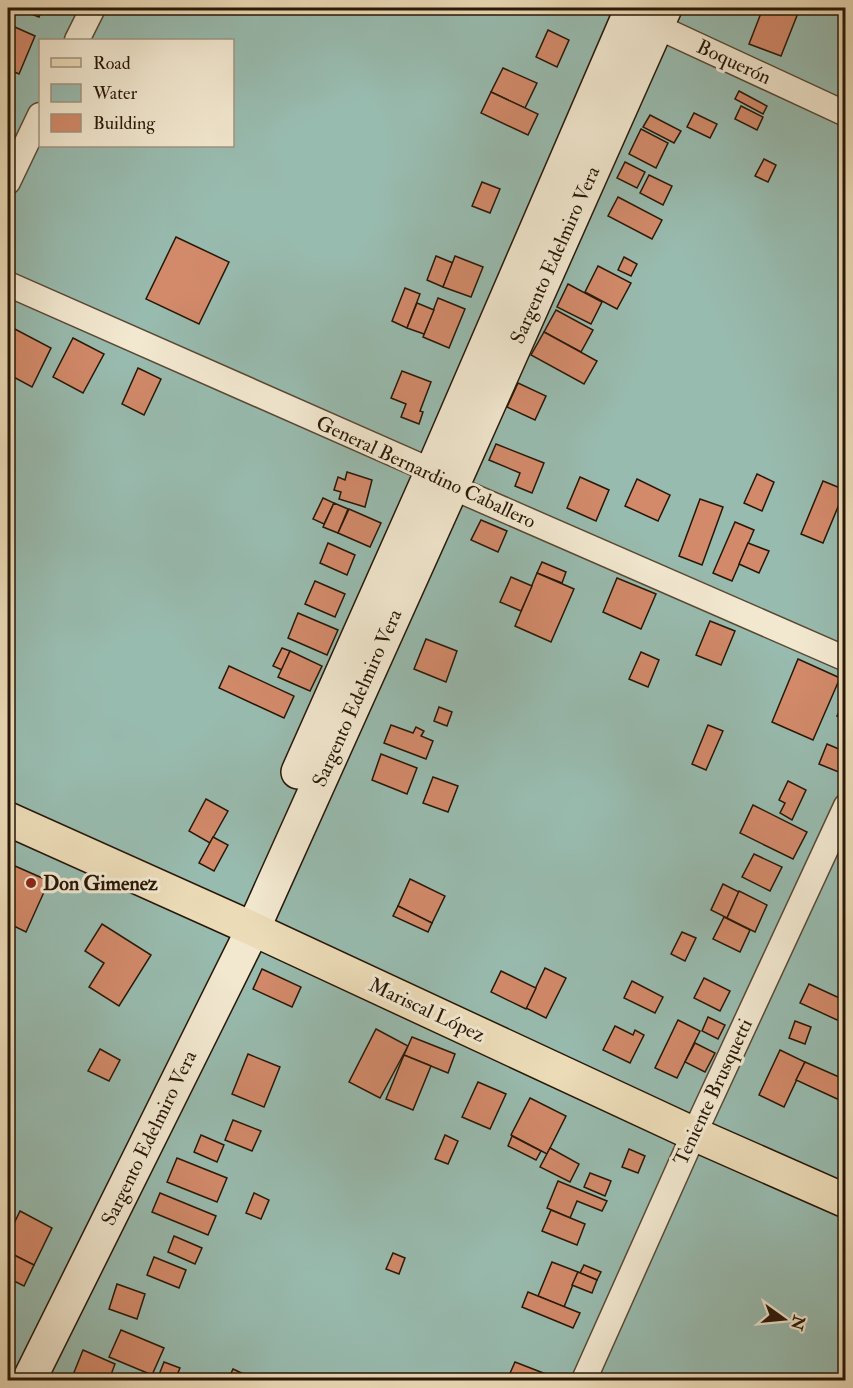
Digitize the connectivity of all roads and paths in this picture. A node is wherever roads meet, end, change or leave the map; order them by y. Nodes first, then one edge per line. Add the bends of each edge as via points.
1 (93, 8) edge
2 (642, 12) edge
3 (78, 39) edge
4 (846, 114) edge
5 (39, 117) edge
6 (8, 182) edge
7 (8, 284) edge
8 (442, 479) junction
9 (846, 658) edge
10 (846, 806) edge
11 (8, 819) edge
12 (243, 925) junction
13 (694, 1134) junction
14 (846, 1201) edge
15 (9, 1380) edge
16 (29, 1380) edge
17 (584, 1380) edge

1 - 3 street
2 - 4 street, Boquerón
2 - 8 street, Sargento Edelmiro Vera
5 - 6 street
7 - 8 street, General Bernardino Caballero
8 - 9 street, General Bernardino Caballero
8 - 12 street, Sargento Edelmiro Vera
10 - 13 street, Teniente Brusquetti
11 - 12 main road, Mariscal López
12 - 13 main road, Mariscal López
12 - 15 street, Sargento Edelmiro Vera
12 - 16 street, Sargento Edelmiro Vera
13 - 14 main road, Mariscal López
13 - 17 street, Teniente Brusquetti

